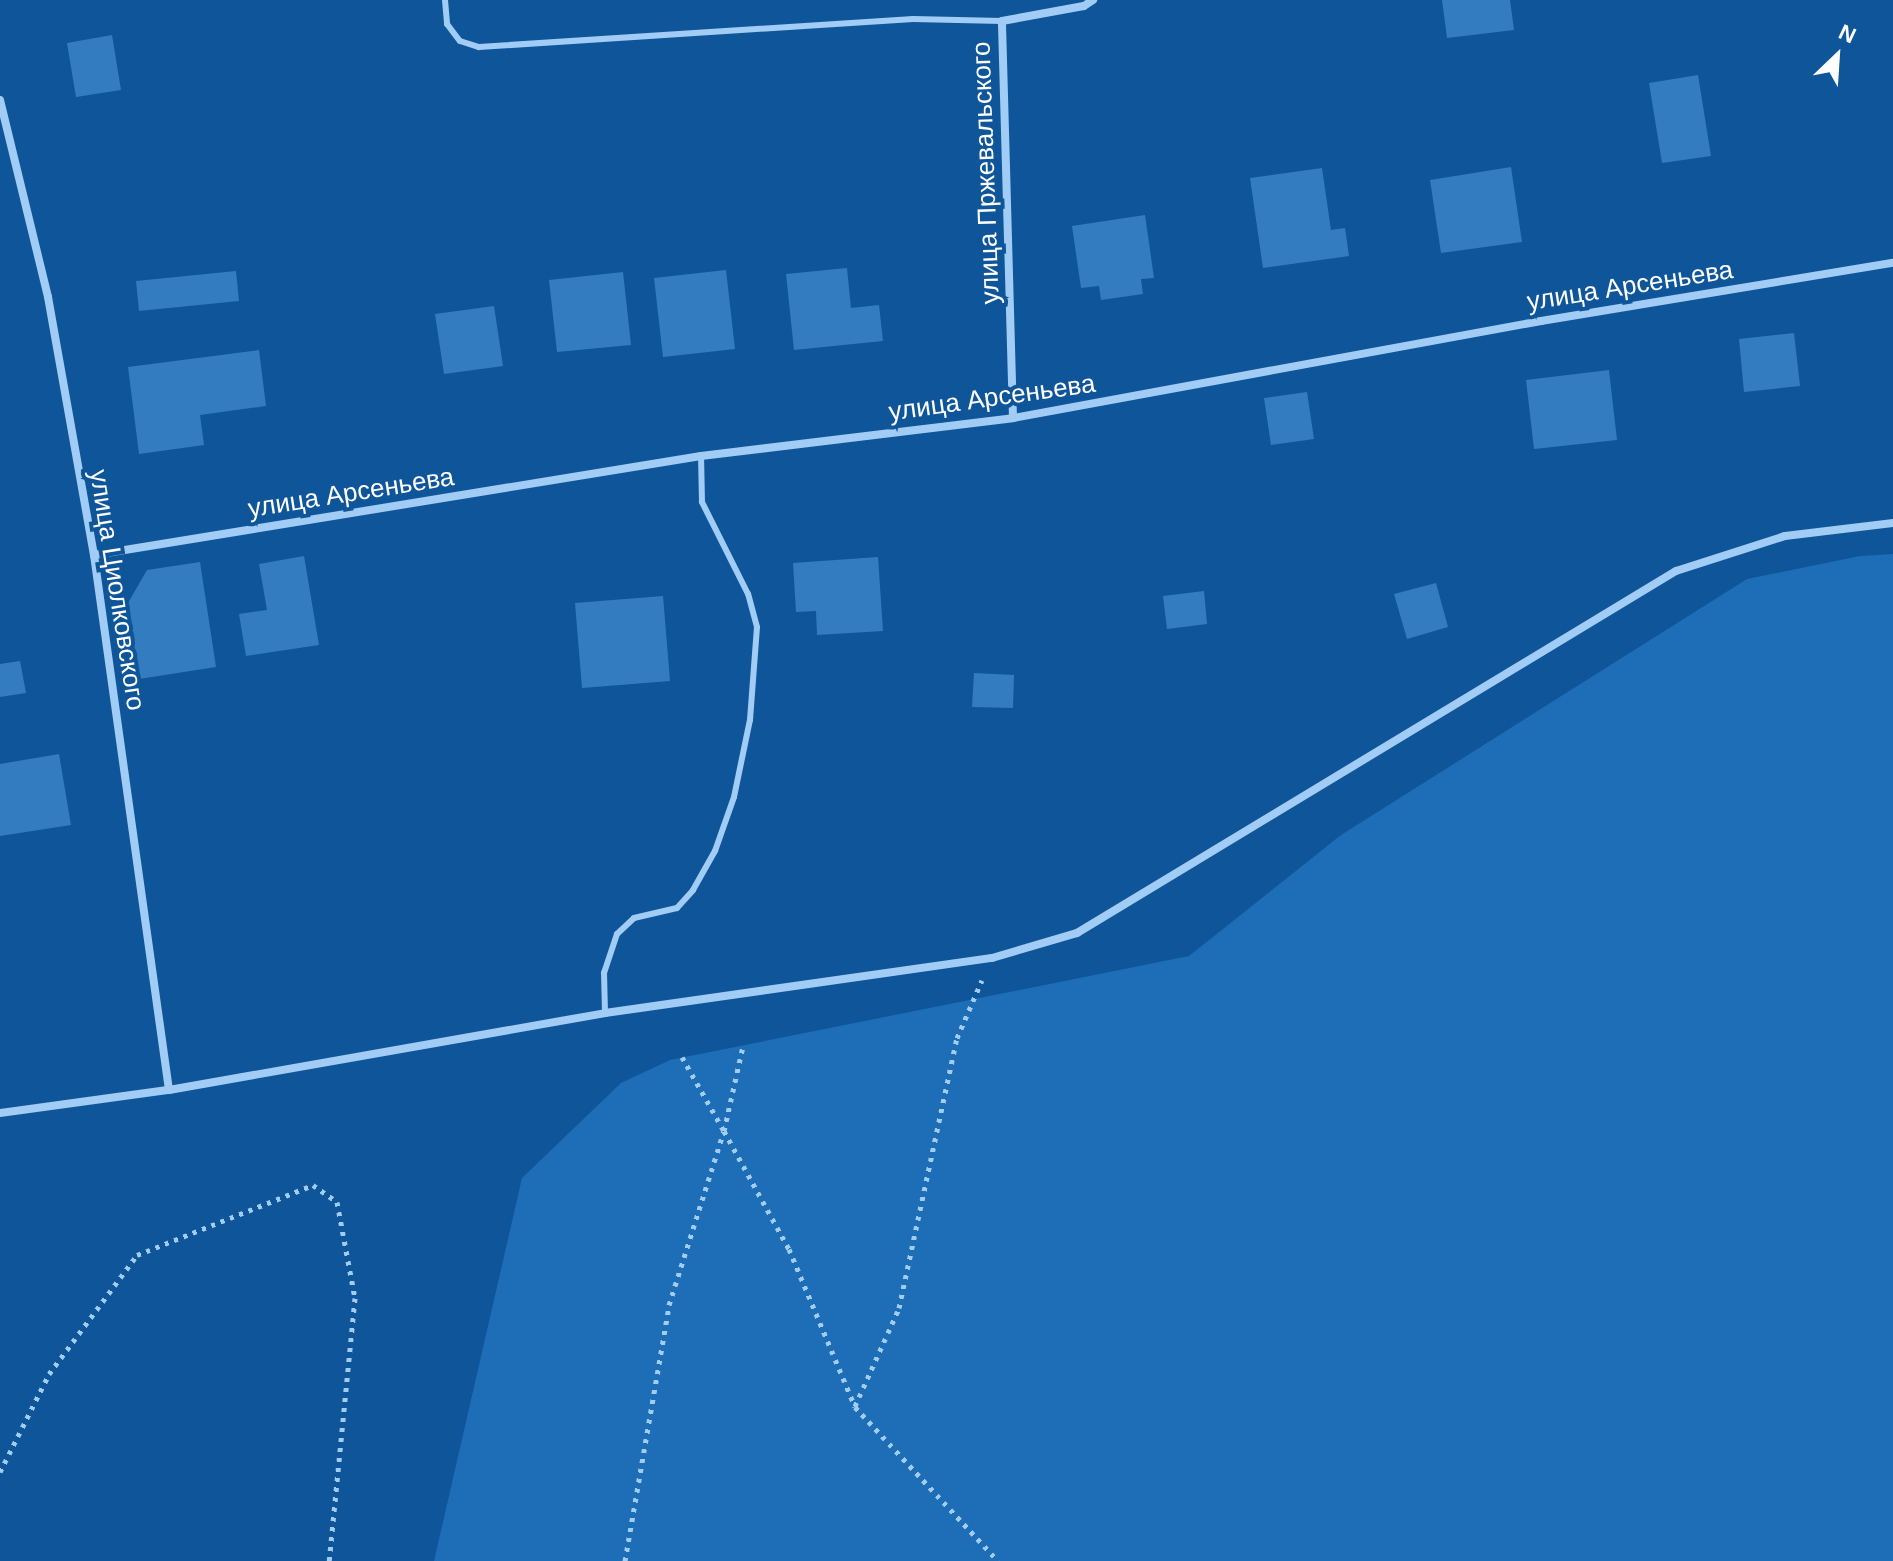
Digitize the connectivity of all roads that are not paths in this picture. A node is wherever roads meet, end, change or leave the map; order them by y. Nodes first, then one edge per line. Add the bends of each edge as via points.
1 (445, 0) edge
2 (1093, 0) edge
3 (1002, 21) junction
4 (0, 100) edge
5 (1893, 263) edge
6 (1013, 418) junction
7 (701, 456) junction
8 (1893, 523) edge
9 (94, 555) junction
10 (605, 1013) junction
11 (169, 1090) junction
12 (0, 1113) edge

1 - 3 lane via 447,24 460,41 479,47 913,19
2 - 3 street, улица Пржевальского
3 - 6 street, улица Пржевальского
4 - 9 street, улица Циолковского via 48,297
5 - 6 street, улица Арсеньева
6 - 7 street, улица Арсеньева
7 - 9 street, улица Арсеньева
7 - 10 lane via 702,502 748,594 757,627 750,720 734,797 715,851 677,908 634,918 617,934 604,973
8 - 10 street via 1785,536 1676,571 1077,933 992,958
9 - 11 street, улица Циолковского
10 - 11 street
11 - 12 street

